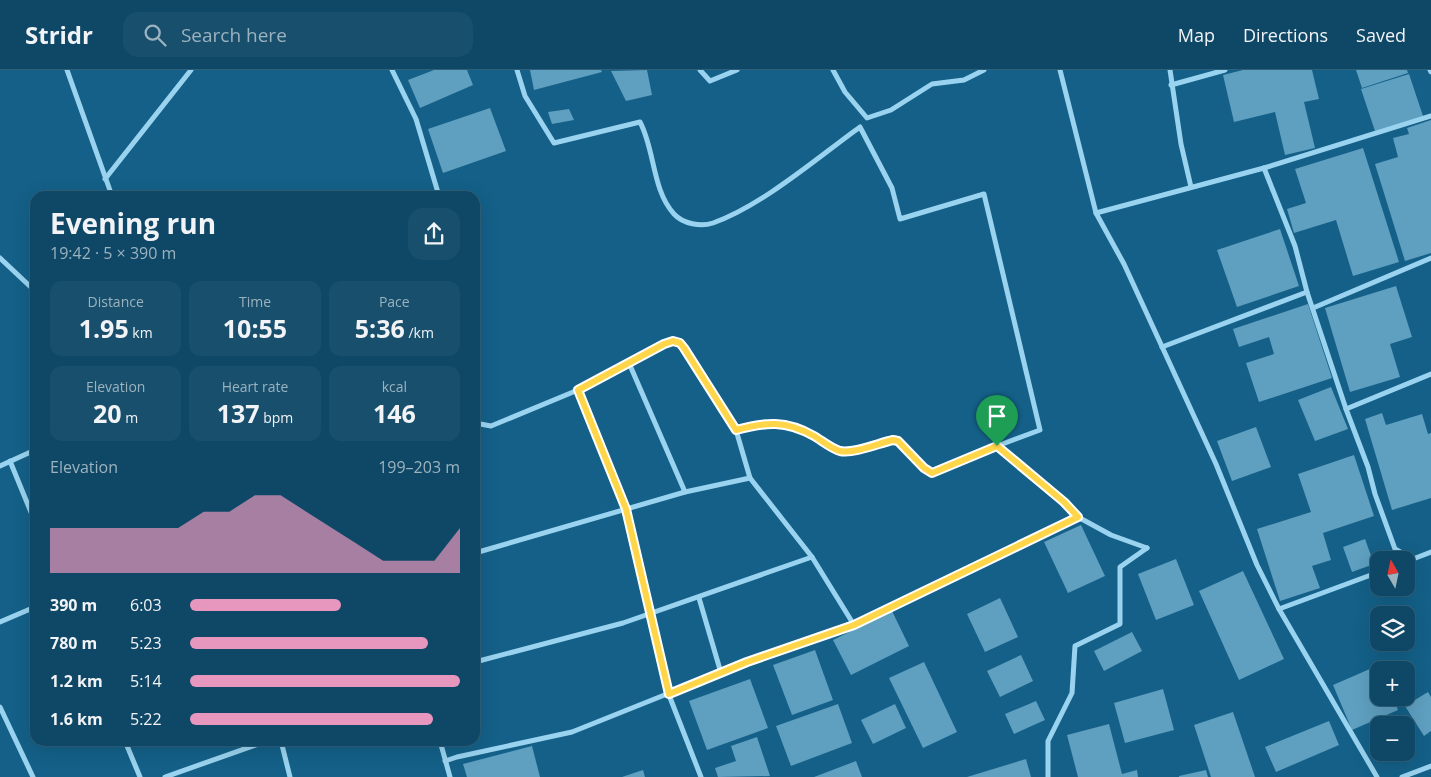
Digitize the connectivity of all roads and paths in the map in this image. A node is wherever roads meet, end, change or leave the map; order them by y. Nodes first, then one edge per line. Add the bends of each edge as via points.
1 (67, 70) edge
2 (191, 70) edge
3 (392, 70) edge
4 (517, 70) edge
5 (700, 70) edge
6 (737, 70) edge
7 (833, 70) edge
8 (984, 70) edge
9 (1060, 70) edge
10 (1170, 70) edge
11 (1225, 70) edge
12 (1171, 85) junction
13 (1431, 116) edge
14 (1264, 168) junction
15 (105, 179) junction
16 (1191, 188) junction
17 (110, 191) edge
18 (438, 191) edge
19 (1096, 213) junction
20 (0, 258) edge
21 (1431, 258) edge
22 (30, 286) edge
23 (1308, 292) junction
24 (1313, 308) junction
25 (1162, 346) junction
26 (629, 364) junction
27 (1431, 375) edge
28 (578, 390) junction
29 (1346, 409) junction
30 (480, 424) edge
31 (736, 430) junction
32 (997, 446) junction
33 (30, 452) edge
34 (10, 461) junction
35 (0, 466) edge
36 (750, 478) junction
37 (685, 492) junction
38 (626, 509) junction
39 (30, 510) edge
40 (1078, 517) junction
41 (1399, 551) edge
42 (480, 552) edge
43 (1431, 552) edge
44 (812, 557) junction
45 (1415, 559) edge
46 (1370, 575) edge
47 (699, 598) junction
48 (30, 609) edge
49 (1279, 609) junction
50 (650, 614) junction
51 (0, 622) edge
52 (854, 625) junction
53 (480, 661) edge
54 (721, 673) junction
55 (669, 694) junction
56 (0, 707) edge
57 (127, 746) edge
58 (253, 746) edge
59 (282, 746) edge
60 (441, 746) edge
61 (445, 761) junction
62 (1431, 766) edge
63 (33, 777) edge
64 (140, 777) edge
65 (165, 777) edge
66 (290, 777) edge
67 (450, 777) edge
68 (701, 777) edge
69 (1048, 777) edge
70 (1377, 777) edge
71 (1402, 777) edge

1 - 15 street
2 - 15 street
3 - 18 street via 416,119
4 - 32 street via 525,96 554,144 640,122 667,205 676,216 692,224 712,223 756,202 860,127 892,188 900,219 984,194 1040,430
5 - 6 street via 710,81
7 - 8 street via 845,92 868,118 891,110 932,84 964,80
9 - 19 street
10 - 12 street
11 - 12 street
12 - 16 street
13 - 14 street
14 - 16 street
14 - 23 street via 1295,246
15 - 17 street
16 - 19 street
19 - 25 street
20 - 22 street
21 - 24 street
23 - 24 street
23 - 25 street
24 - 29 street
25 - 49 street
26 - 28 street
26 - 31 street via 664,344 680,343
26 - 37 street
27 - 29 street
28 - 30 street via 491,426
28 - 38 street
29 - 41 street via 1395,549
31 - 32 street via 776,423 799,427 840,451 898,441 932,473
31 - 36 street
32 - 40 street
33 - 34 street
34 - 35 street
34 - 39 street
36 - 37 street
36 - 44 street
37 - 38 street
38 - 42 street
38 - 50 street
40 - 52 street
40 - 69 street via 1147,548 1120,567 1120,624 1075,646 1072,694 1048,741
43 - 45 street
44 - 47 street
44 - 52 street
46 - 49 street
47 - 50 street
47 - 54 street
48 - 51 street
49 - 70 street
50 - 53 street
50 - 55 street
52 - 54 street
54 - 55 street
55 - 61 street via 572,732
55 - 68 street
56 - 63 street
57 - 64 street
58 - 65 street
59 - 66 street
60 - 61 street
61 - 67 street
62 - 71 street

